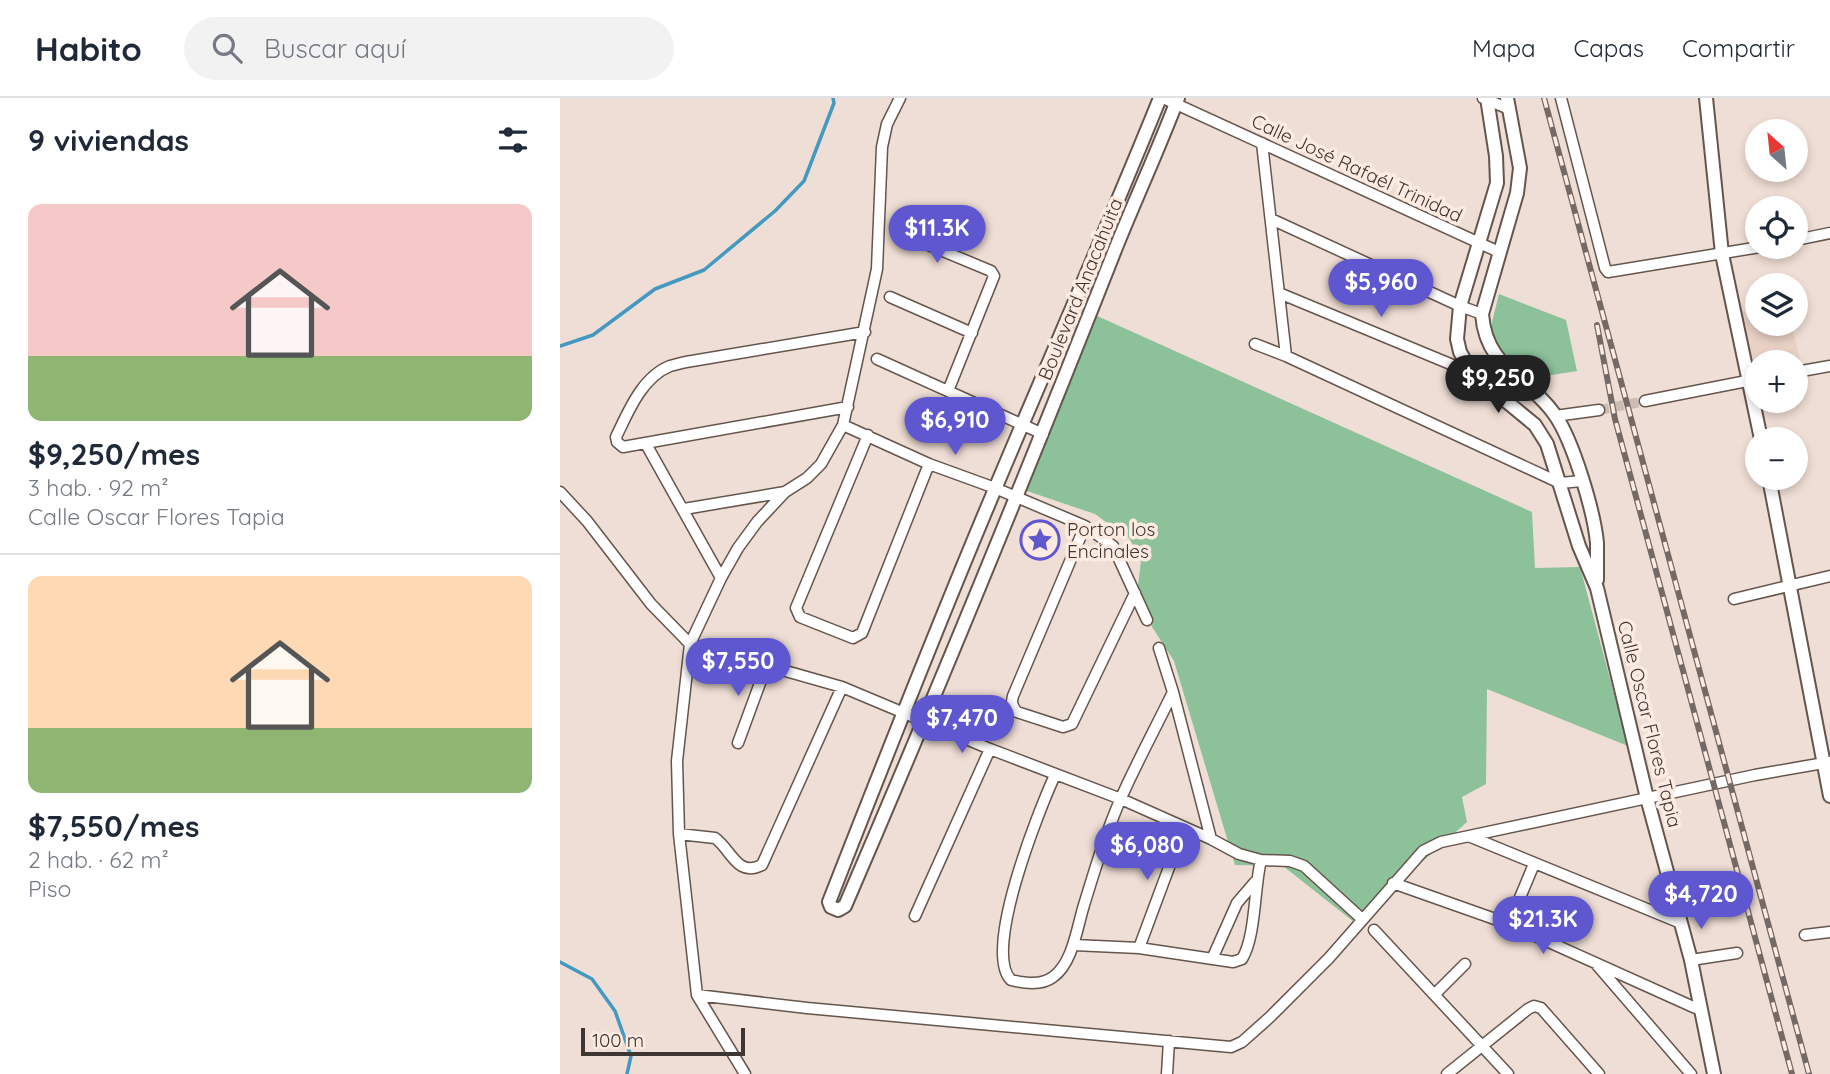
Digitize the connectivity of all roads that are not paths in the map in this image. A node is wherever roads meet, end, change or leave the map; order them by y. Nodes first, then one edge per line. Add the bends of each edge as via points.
1 (900, 98) edge
2 (1561, 98) edge
3 (1706, 98) edge
4 (1486, 99) edge
5 (1169, 100) edge
6 (1508, 103) edge
7 (1262, 144) junction
8 (1271, 219) junction
9 (1830, 233) edge
10 (902, 234) dead end
11 (1808, 238) edge
12 (1480, 244) junction
13 (1098, 250) junction
14 (1745, 250) edge
15 (1499, 252) junction
16 (1113, 254) junction
17 (1722, 254) junction
18 (1279, 293) junction
19 (890, 298) dead end
20 (1460, 306) junction
21 (1482, 314) junction
22 (865, 332) junction
23 (972, 333) junction
24 (1255, 344) dead end
25 (1746, 350) edge
26 (1286, 356) junction
27 (877, 359) dead end
28 (1830, 366) edge
29 (1808, 370) edge
30 (1472, 373) junction
31 (1745, 382) edge
32 (948, 391) junction
33 (1645, 401) tunnel mouth
34 (848, 407) junction
35 (1599, 410) tunnel mouth
36 (1555, 416) junction
37 (844, 425) junction
38 (1023, 425) junction
39 (1043, 433) junction
40 (868, 435) junction
41 (646, 444) junction
42 (929, 464) junction
43 (1582, 481) junction
44 (1560, 483) junction
45 (995, 488) junction
46 (1771, 490) edge
47 (560, 492) edge
48 (785, 492) junction
49 (1017, 497) junction
50 (684, 509) junction
51 (1085, 526) junction
52 (1830, 576) edge
53 (721, 578) junction
54 (1791, 585) junction
55 (1597, 588) junction
56 (1135, 593) junction
57 (1734, 599) dead end
58 (1147, 620) dead end
59 (690, 645) junction
60 (1159, 648) dead end
61 (766, 664) junction
62 (842, 687) junction
63 (1173, 692) junction
64 (903, 714) junction
65 (924, 723) junction
66 (738, 743) dead end
67 (990, 749) junction
68 (1827, 763) edge
69 (1055, 775) junction
70 (1830, 796) edge
71 (1647, 798) junction
72 (1121, 799) junction
73 (1184, 827) junction
74 (679, 834) junction
75 (1470, 837) junction
76 (1211, 839) junction
77 (1261, 860) junction
78 (1534, 864) junction
79 (1256, 882) junction
80 (1393, 883) junction
81 (915, 916) dead end
82 (1362, 919) junction
83 (1681, 923) junction
84 (1509, 924) junction
85 (1374, 930) dead end
86 (1830, 932) edge
87 (1805, 935) dead end
88 (1074, 945) junction
89 (1139, 948) junction
90 (1738, 953) dead end
91 (1212, 958) junction
92 (1691, 960) junction
93 (1594, 962) junction
94 (1465, 964) dead end
95 (1435, 994) junction
96 (697, 995) junction
97 (1700, 1010) junction
98 (1169, 1041) junction
99 (1482, 1045) junction
100 (745, 1074) edge
101 (1167, 1074) edge
102 (1447, 1074) edge
103 (1508, 1074) edge
104 (1599, 1074) edge
105 (1691, 1074) edge
106 (1714, 1074) edge

1 - 22 street via 882,147 877,269
2 - 17 street via 1605,268 1613,272
3 - 17 street
4 - 6 street
4 - 12 street, Calle Oscar Flores Tapia via 1497,183
5 - 7 street, Calle José Rafaél Trinidad
5 - 13 street, Boulevard Anacahuita
5 - 16 street, Boulevard Anacahuita
6 - 15 street, Calle Oscar Flores Tapia via 1520,168
7 - 8 street
7 - 12 street, Calle José Rafaél Trinidad
8 - 18 street
8 - 20 street
9 - 11 street
10 - 23 street via 993,273
12 - 15 street, Calle José Rafaél Trinidad
12 - 20 street, Calle Oscar Flores Tapia
13 - 16 street
13 - 38 street, Boulevard Anacahuita
14 - 17 street
15 - 21 street, Calle Oscar Flores Tapia
16 - 39 street, Boulevard Anacahuita
17 - 25 street
18 - 26 street
18 - 30 street
19 - 23 street
20 - 21 street
20 - 30 street, Calle Oscar Flores Tapia via 1457,339
21 - 36 street, Calle Oscar Flores Tapia via 1483,333 1491,349
22 - 34 street
22 - 41 street via 668,367 633,402 616,437 623,447
23 - 32 street
24 - 26 street
26 - 44 street
27 - 32 street
28 - 29 street
30 - 44 street, Calle Oscar Flores Tapia via 1535,425
31 - 33 street
32 - 38 street
34 - 37 street
34 - 41 street
35 - 36 street
36 - 43 street, Calle Oscar Flores Tapia
37 - 40 street
37 - 48 street via 821,464
38 - 39 street
38 - 45 street, Boulevard Anacahuita
39 - 49 street, Boulevard Anacahuita
40 - 42 street
40 - 42 street via 796,608 800,617 853,638 862,633
41 - 50 street
42 - 45 street
43 - 44 street
43 - 55 street, Calle Oscar Flores Tapia via 1597,540
44 - 55 street, Calle Oscar Flores Tapia
45 - 49 street
45 - 64 street, Boulevard Anacahuita
46 - 54 street
47 - 59 street via 650,604
48 - 50 street
48 - 53 street via 757,522
49 - 51 street
49 - 65 street, Boulevard Anacahuita
50 - 53 street
51 - 56 street via 1113,546
51 - 56 street via 1013,696 1013,708 1063,727 1072,724
52 - 54 street
53 - 59 street
54 - 57 street
54 - 68 street
55 - 71 street, Calle Oscar Flores Tapia
56 - 58 street
59 - 61 street
59 - 74 street via 677,761
60 - 63 street
61 - 62 street
61 - 66 street
62 - 64 street
62 - 74 street via 762,865 751,869 739,866 715,838
63 - 72 street
63 - 76 street
64 - 65 street
64 - 65 street, Boulevard Anacahuita via 829,902 831,907 845,906
65 - 67 street
67 - 69 street
67 - 81 street
68 - 70 street
68 - 71 street
69 - 72 street
69 - 88 street via 1025,847 1009,907 1003,954 1006,975 1011,981 1043,982 1054,977
71 - 75 street
71 - 83 street, Calle Oscar Flores Tapia
72 - 73 street
72 - 88 street
73 - 76 street
73 - 89 street
74 - 96 street
75 - 78 street
75 - 80 street via 1432,845
76 - 77 street
77 - 79 street
77 - 82 street via 1304,866
78 - 83 street
78 - 84 street
79 - 91 street via 1237,903
79 - 91 street via 1247,951 1233,962
80 - 82 street
80 - 84 street
82 - 98 street via 1329,958 1241,1042 1231,1046
83 - 92 street, Calle Oscar Flores Tapia
84 - 93 street
85 - 95 street
86 - 87 street
88 - 89 street
89 - 91 street
90 - 92 street
92 - 97 street, Calle Oscar Flores Tapia
93 - 97 street
93 - 105 street
94 - 95 street
95 - 99 street
96 - 98 street
96 - 100 street
97 - 106 street, Calle Oscar Flores Tapia
98 - 101 street
99 - 102 street
99 - 103 street
99 - 104 street via 1537,1006

